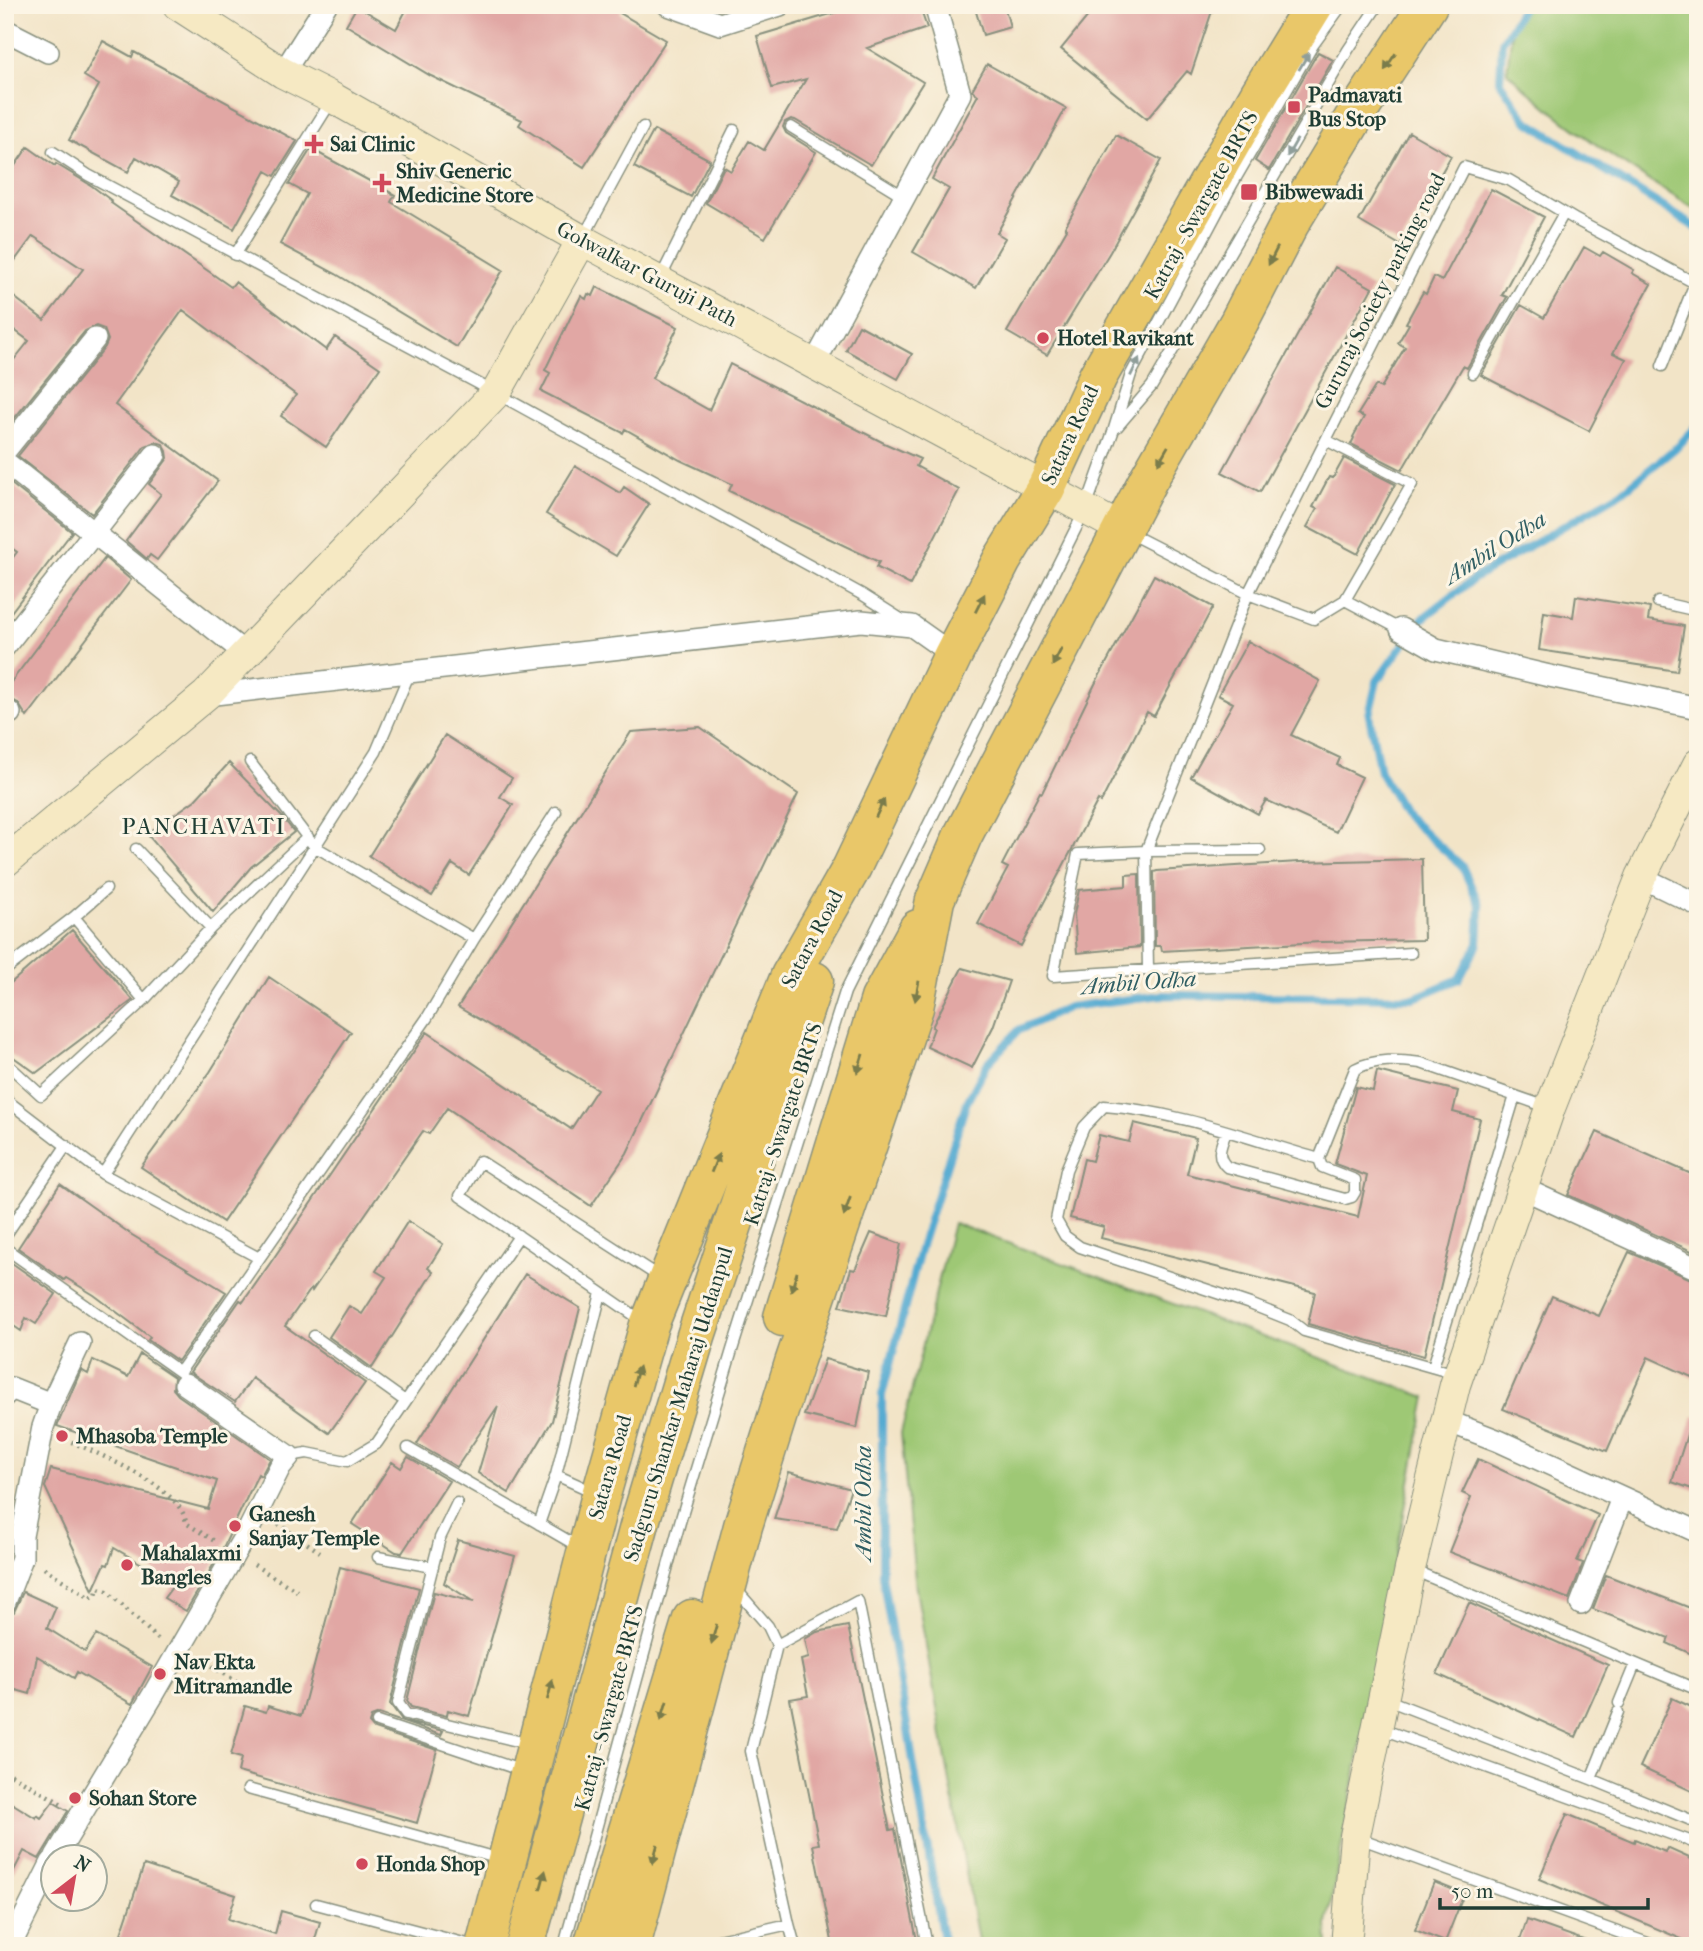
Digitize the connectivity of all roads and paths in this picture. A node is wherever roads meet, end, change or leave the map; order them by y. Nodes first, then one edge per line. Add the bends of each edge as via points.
1 (177, 5) edge
2 (326, 5) edge
3 (668, 5) edge
4 (780, 5) edge
5 (935, 5) edge
6 (1314, 5) edge
7 (1342, 5) edge
8 (1378, 5) edge
9 (1428, 5) edge
10 (5, 30) edge
11 (48, 52) dead end
12 (283, 73) junction
13 (334, 98) junction
14 (643, 127) dead end
15 (791, 127) dead end
16 (734, 130) dead end
17 (53, 152) dead end
18 (905, 197) junction
19 (1564, 213) junction
20 (582, 240) junction
21 (235, 255) junction
22 (659, 281) junction
23 (95, 339) dead end
24 (814, 364) junction
25 (1662, 366) dead end
26 (1473, 373) dead end
27 (496, 393) junction
28 (1113, 432) junction
29 (1326, 440) junction
30 (5, 451) edge
31 (155, 455) dead end
32 (5, 462) edge
33 (1046, 488) junction
34 (1085, 510) junction
35 (1124, 530) junction
36 (94, 533) junction
37 (1248, 594) junction
38 (1345, 600) junction
39 (1658, 602) dead end
40 (1698, 611) edge
41 (912, 626) junction
42 (1396, 627) joint
43 (5, 646) edge
44 (246, 654) junction
45 (953, 655) junction
46 (410, 671) junction
47 (206, 695) junction
48 (1698, 708) edge
49 (250, 762) dead end
50 (1698, 764) edge
51 (556, 812) dead end
52 (311, 842) junction
53 (136, 849) dead end
54 (1260, 850) dead end
55 (1146, 851) junction
56 (5, 862) edge
57 (851, 869) junction
58 (1641, 877) junction
59 (106, 889) dead end
60 (935, 900) junction
61 (1698, 905) edge
62 (74, 917) junction
63 (211, 928) junction
64 (474, 939) junction
65 (1411, 953) dead end
66 (1148, 969) junction
67 (5, 970) edge
68 (144, 1000) junction
69 (5, 1062) edge
70 (1516, 1096) junction
71 (5, 1099) edge
72 (1550, 1108) junction
73 (1226, 1132) junction
74 (66, 1146) junction
75 (1319, 1159) junction
76 (103, 1174) junction
77 (1524, 1189) junction
78 (5, 1236) edge
79 (519, 1236) junction
80 (5, 1248) edge
81 (259, 1258) junction
82 (1698, 1269) edge
83 (667, 1282) junction
84 (601, 1293) junction
85 (649, 1325) junction
86 (314, 1336) dead end
87 (80, 1343) dead end
88 (1446, 1371) junction
89 (185, 1384) dead end
90 (5, 1395) edge
91 (405, 1401) junction
92 (51, 1404) junction
93 (1447, 1421) junction
94 (43, 1427) junction
95 (408, 1448) dead end
96 (289, 1455) junction
97 (556, 1475) junction
98 (601, 1495) junction
99 (1622, 1498) junction
100 (457, 1503) dead end
101 (256, 1511) junction
102 (539, 1524) junction
103 (1698, 1532) edge
104 (587, 1551) junction
105 (320, 1552) dead end
106 (234, 1553) junction
107 (378, 1557) dead end
108 (22, 1558) junction
109 (433, 1567) junction
110 (1410, 1569) junction
111 (728, 1581) junction
112 (297, 1591) dead end
113 (5, 1602) edge
114 (1581, 1604) dead end
115 (778, 1645) junction
116 (180, 1647) junction
117 (1635, 1664) junction
118 (239, 1683) dead end
119 (1698, 1690) edge
120 (1382, 1714) junction
121 (377, 1722) dead end
122 (532, 1759) junction
123 (5, 1771) edge
124 (1591, 1779) junction
125 (248, 1789) dead end
126 (80, 1817) junction
127 (1698, 1823) edge
128 (1355, 1836) junction
129 (65, 1842) edge
130 (1698, 1844) edge
131 (506, 1861) junction
132 (38, 1890) edge
133 (316, 1904) dead end
134 (789, 1924) junction
135 (10, 1946) edge
136 (475, 1946) edge
137 (485, 1946) edge
138 (525, 1946) edge
139 (564, 1946) edge
140 (593, 1946) edge
141 (631, 1946) edge
142 (692, 1946) edge
143 (795, 1946) edge
144 (927, 1946) edge
145 (1346, 1946) edge
146 (1656, 1946) edge

1 - 12 street, Golwalkar Guruji Path
2 - 12 street
3 - 4 street via 720,24
5 - 18 street via 960,94
6 - 33 highway, Satara Road via 1098,376
28 -> 7 lane, Katraj - Swargate BRTS via 1130,374 1233,183 1313,44
8 -> 28 lane, Katraj - Swargate BRTS via 1152,386
9 -> 35 highway via 1289,225
10 - 11 street
12 - 13 street, Golwalkar Guruji Path
13 - 20 street, Golwalkar Guruji Path
13 - 21 lane
14 - 20 lane
15 - 18 lane
16 - 22 lane
17 - 21 lane
18 - 24 street
19 - 25 lane, Gururaj Society parking road via 1695,283
19 - 26 lane
19 - 29 lane, Gururaj Society parking road via 1509,180 1464,167
20 - 22 street, Golwalkar Guruji Path
20 - 27 street
21 - 27 lane
22 - 24 street, Golwalkar Guruji Path
23 - 30 street
24 - 33 street, Golwalkar Guruji Path
27 - 41 lane
27 - 44 street
28 - 34 lane, Katraj - Swargate BRTS
29 - 37 lane, Gururaj Society parking road
29 - 38 lane via 1412,484
31 - 36 street
32 - 36 street
33 - 34 street, Golwalkar Guruji Path
45 -> 33 highway, Satara Road
34 - 35 street, Golwalkar Guruji Path
34 - 139 lane, Katraj - Swargate BRTS via 845,992 680,1522
35 - 37 lane
35 -> 60 highway via 963,835
36 - 43 street
36 - 44 street
37 - 38 lane via 1314,620
37 - 55 lane, Gururaj Society parking road
38 - 42 lane
39 - 40 lane
41 - 45 street
41 - 46 street via 861,621 811,625
42 - 48 street via 1436,649
44 - 47 street
57 -> 45 highway, Satara Road
46 - 47 street
46 - 52 lane via 376,752
47 - 56 street
49 - 52 lane
50 - 58 street
51 - 64 lane
52 - 63 lane
52 - 64 lane
52 - 76 lane
53 - 63 lane
54 - 55 lane
55 - 66 lane
55 - 66 lane via 1078,854 1053,976
83 -> 57 highway, Satara Road via 790,976
138 -> 57 highway, Sadguru Shankar Maharaj Uddanpul via 696,1336
58 - 61 street
58 - 72 street
59 - 62 lane
60 -> 111 highway via 914,1008 794,1363
60 -> 140 highway via 880,999
62 - 67 lane
62 - 68 lane
63 - 68 lane
64 - 81 lane via 427,1018
65 - 66 lane
68 - 69 lane via 41,1095
70 - 72 lane
70 - 75 lane via 1421,1063 1367,1062 1355,1069
70 - 88 lane
71 - 74 lane
72 - 77 street
73 - 75 lane
73 - 75 lane via 1219,1153 1227,1167 1345,1199 1352,1197 1355,1180 1322,1167
73 - 88 lane via 1104,1106 1084,1127 1066,1170 1056,1220 1065,1236 1080,1247 1250,1304 1290,1320 1304,1331
74 - 76 lane
74 - 78 lane
76 - 81 lane
77 - 82 street
77 - 88 street
79 - 83 lane via 460,1196 480,1161
79 - 84 lane
79 - 91 lane
80 - 81 lane via 180,1372
83 - 85 highway, Satara Road
84 - 85 lane
84 - 97 lane
98 -> 85 highway, Satara Road
86 - 91 lane
87 - 92 street
88 - 93 street
89 - 96 street
90 - 92 street via 11,1388
91 - 96 lane via 377,1443 347,1461 307,1452
92 - 94 street
93 - 99 street
93 - 110 street
94 - 106 path via 163,1490 187,1523
94 - 108 street
95 - 102 lane
96 - 101 street
97 - 98 lane
97 - 102 lane
98 - 104 highway, Satara Road
99 - 103 street
99 - 114 street
100 - 109 lane via 440,1538
101 - 105 path
101 - 106 street
102 - 104 lane
122 -> 104 highway, Satara Road
106 - 112 path
106 - 116 street
107 - 109 lane
108 - 113 street
108 - 116 path via 90,1598 98,1588 107,1591 156,1638
109 - 122 lane via 398,1703 406,1714
110 - 117 lane
110 - 120 street
111 - 115 lane via 768,1626
111 -> 141 highway
115 - 134 lane via 751,1751
115 - 144 lane via 858,1601
116 - 118 path
116 - 126 street
117 - 119 lane
117 - 124 lane
120 - 124 lane
120 - 128 street
120 - 130 lane
121 - 122 lane
122 - 131 highway, Satara Road
123 - 126 path
124 - 127 lane
125 - 131 lane
126 - 129 street
128 - 145 street
128 - 146 lane
131 - 137 highway, Satara Road
132 - 135 street
133 - 136 lane
134 - 142 lane
134 - 143 lane

